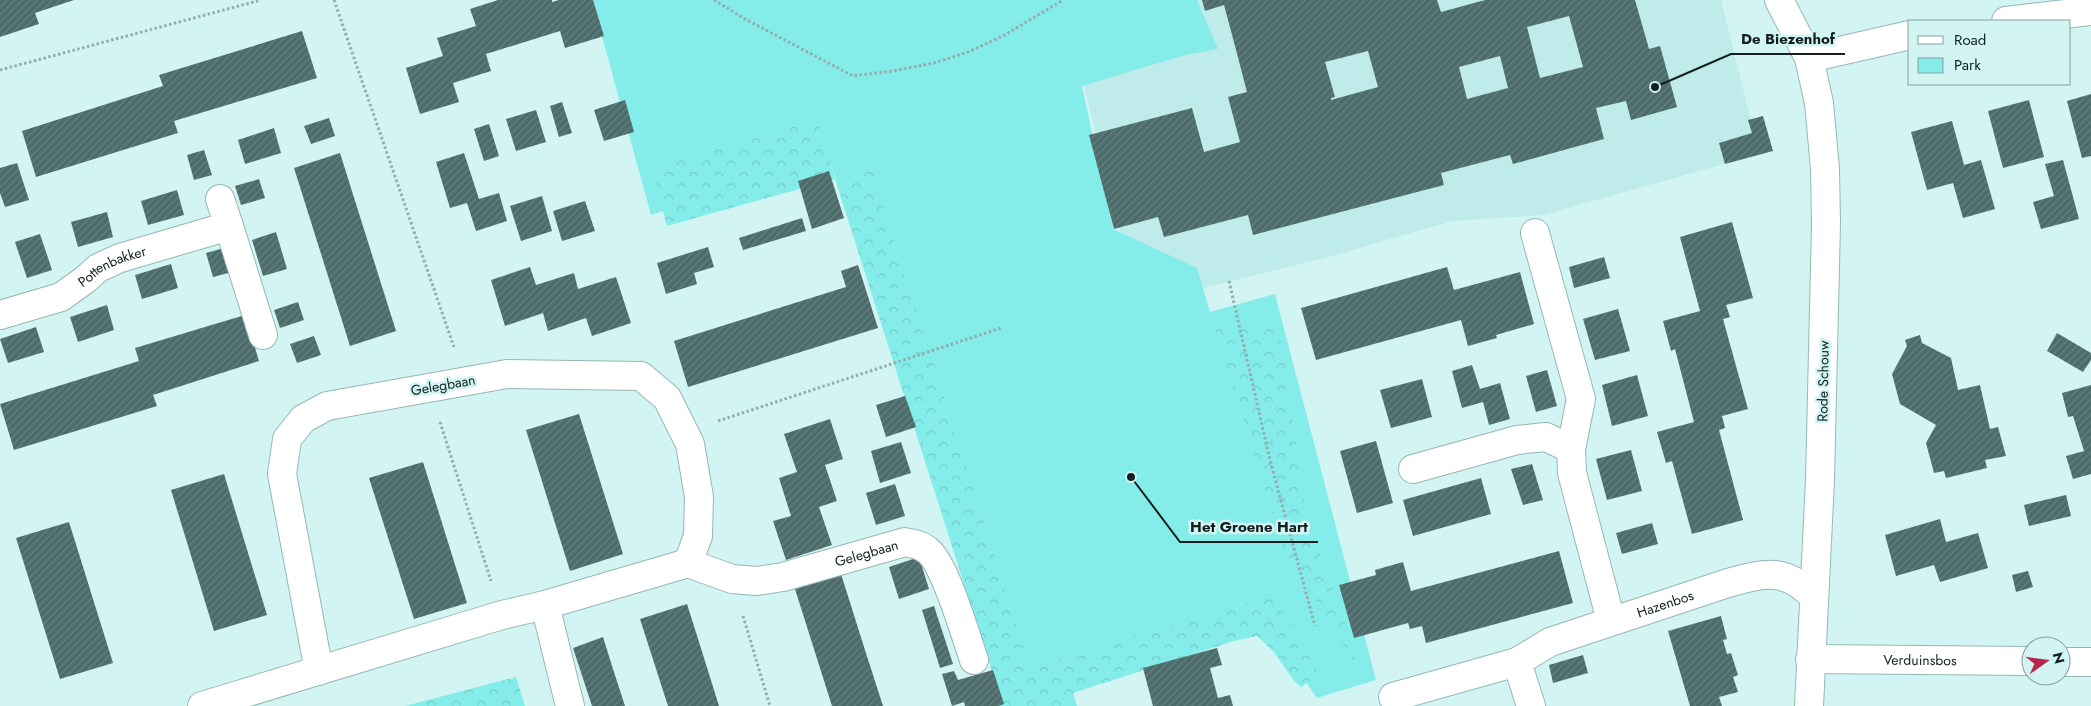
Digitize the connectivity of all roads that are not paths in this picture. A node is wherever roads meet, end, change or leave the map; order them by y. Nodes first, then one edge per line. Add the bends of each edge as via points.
1 (1779, 0) edge
2 (2091, 11) edge
3 (2014, 20) edge
4 (1908, 35) edge
5 (1809, 58) junction
6 (220, 199) dead end
7 (229, 226) junction
8 (1535, 233) dead end
9 (0, 315) edge
10 (263, 335) dead end
11 (1571, 449) junction
12 (1414, 469) dead end
13 (688, 564) junction
14 (1814, 597) junction
15 (545, 605) junction
16 (1611, 621) junction
17 (1810, 659) junction
18 (974, 660) dead end
19 (2021, 661) edge
20 (1516, 662) junction
21 (2071, 662) edge
22 (2091, 662) edge
23 (320, 671) junction
24 (1393, 697) dead end
25 (202, 706) edge
26 (570, 706) edge
27 (1531, 706) edge
28 (1809, 706) edge

1 - 5 street, Rode Schouw
2 - 3 street
4 - 5 street
5 - 14 street, Rode Schouw via 1819,103 1826,223
6 - 7 street
7 - 9 street, Pottenbakker via 120,258 98,268 61,297
7 - 10 street
8 - 11 street via 1581,399
11 - 12 street via 1546,437 1517,440
11 - 16 street via 1572,473
13 - 15 street
13 - 18 street, Gelegbaan via 732,579 757,581 783,577 905,542 919,544 940,565
13 - 23 street, Gelegbaan via 698,536 699,498 690,444 667,398 641,376 507,374 327,406 303,419 288,440 282,474
14 - 16 street, Hazenbos via 1793,580 1770,573 1728,582
14 - 17 street, Rode Schouw
15 - 23 street via 502,615
15 - 26 street
16 - 20 street, Hazenbos via 1550,642
17 - 19 street, Verduinsbos
17 - 28 street, Rode Schouw
20 - 24 street, Hazenbos
20 - 27 street
21 - 22 street
23 - 25 street

